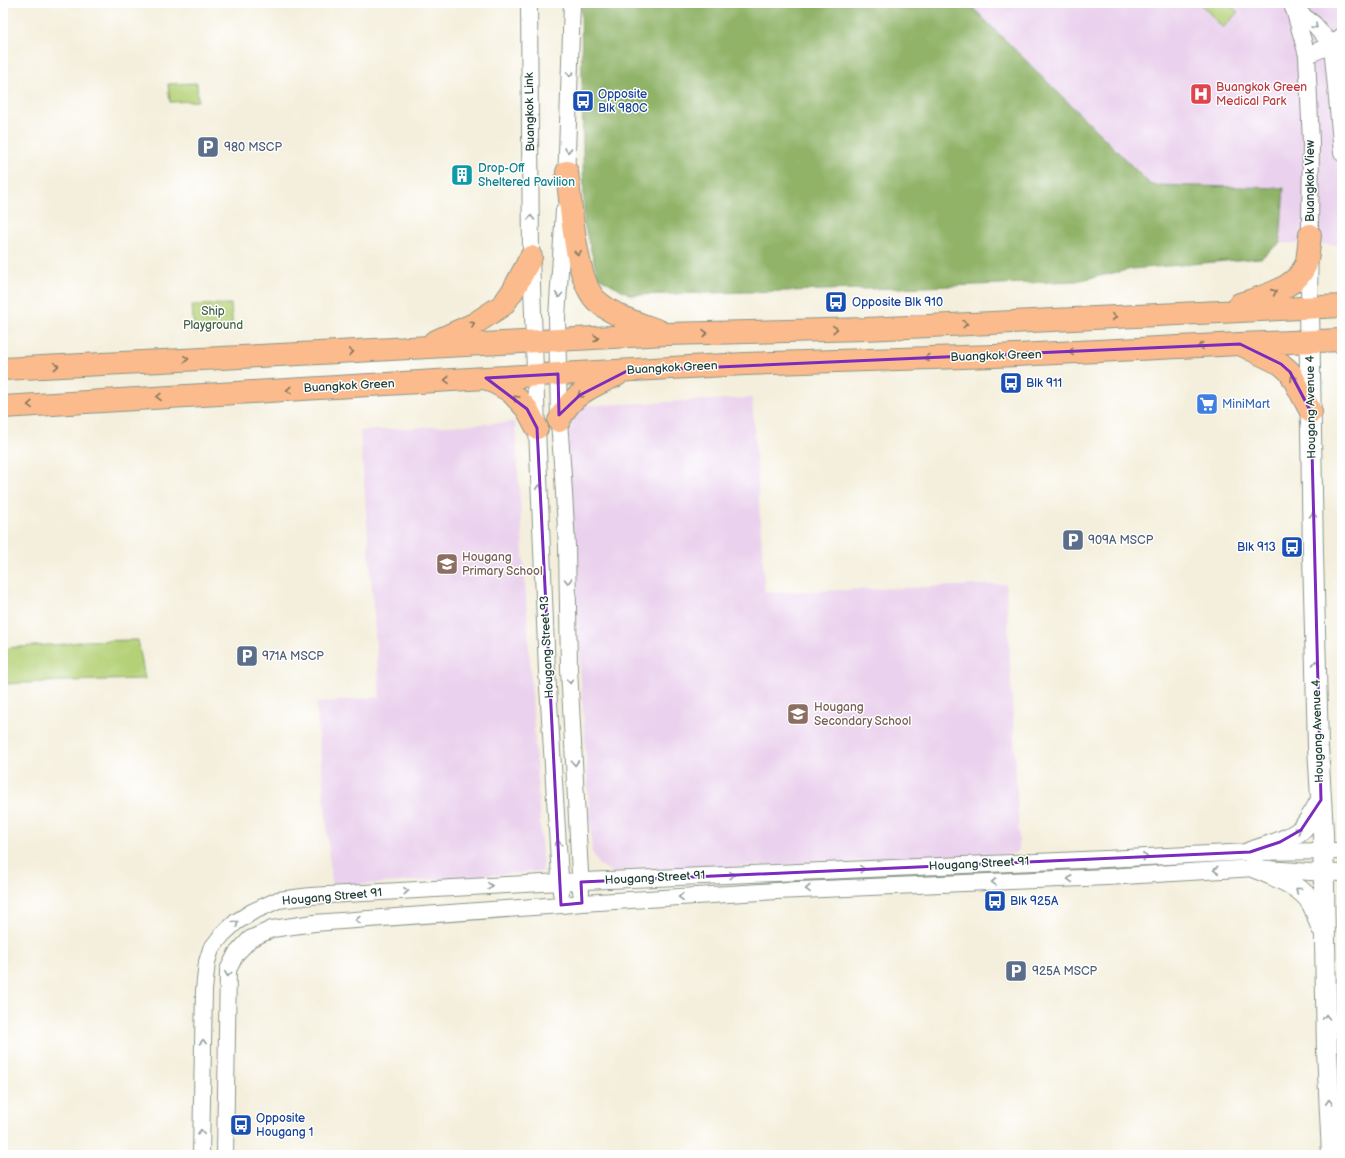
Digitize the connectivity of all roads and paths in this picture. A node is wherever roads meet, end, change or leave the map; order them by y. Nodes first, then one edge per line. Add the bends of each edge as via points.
1 (520, 3) edge
2 (529, 3) edge
3 (572, 3) edge
4 (1291, 6) edge
5 (528, 28) junction
6 (1337, 40) edge
7 (1307, 55) junction
8 (1342, 153) edge
9 (567, 172) junction
10 (1310, 235) junction
11 (531, 257) junction
12 (1342, 306) edge
13 (1309, 307) junction
14 (1210, 313) junction
15 (666, 334) junction
16 (557, 340) junction
17 (1342, 340) edge
18 (534, 341) junction
19 (1311, 342) junction
20 (1240, 344) junction
21 (424, 347) junction
22 (3, 369) edge
23 (627, 371) junction
24 (558, 374) junction
25 (535, 375) junction
26 (486, 378) junction
27 (3, 407) edge
28 (1312, 412) junction
29 (559, 421) junction
30 (537, 428) junction
31 (1321, 800) junction
32 (1333, 851) edge
33 (1252, 860) junction
34 (1333, 873) edge
35 (560, 882) junction
36 (581, 882) junction
37 (451, 888) junction
38 (582, 903) junction
39 (561, 905) junction
40 (453, 913) junction
41 (1325, 934) junction
42 (201, 1155) edge
43 (225, 1155) edge
44 (1332, 1155) edge

1 - 5 street
2 - 5 street, Buangkok Link
3 -> 9 street
4 -> 6 street, Buangkok View
4 - 7 street, Buangkok View
11 -> 5 street, Buangkok Link
6 - 7 street
6 - 8 street
7 - 10 street, Buangkok View via 1311,143
9 -> 15 main road via 579,263 586,284 597,302 619,316
9 -> 16 street
10 - 13 street, Buangkok View
14 -> 10 main road via 1261,297 1291,284 1305,268
11 - 18 street, Buangkok Link
21 -> 11 main road via 474,324 503,305
12 - 13 main road
13 - 14 main road
13 - 19 street, Hougang Avenue 4
15 -> 14 main road via 866,329
16 -> 15 main road
16 - 18 main road
16 - 24 street, Hougang Street 93
17 - 19 main road, Buangkok Green
18 - 21 main road
18 - 25 street, Hougang Street 93
19 - 20 main road, Buangkok Green
19 - 28 street, Hougang Avenue 4
20 -> 23 main road, Buangkok Green via 995,356 778,362
28 -> 20 main road via 1290,372 1281,364
22 -> 21 main road
23 - 24 main road, Buangkok Green
23 -> 29 main road via 580,395 567,407
24 - 25 main road, Buangkok Green
24 - 29 street, Hougang Street 93
25 - 26 main road, Buangkok Green
25 - 30 street, Hougang Street 93
26 -> 27 main road, Buangkok Green
30 -> 26 main road via 527,409 510,392
31 -> 28 street, Hougang Avenue 4 via 1313,554
29 -> 36 street, Hougang Street 93 via 567,546 569,662
35 -> 30 street, Hougang Street 93 via 547,671
31 - 32 street, Hougang Avenue 4 via 1323,832
33 -> 31 street via 1301,830
32 - 33 street, Hougang Street 91
32 - 34 street, Hougang Avenue 4
33 - 34 street, Hougang Street 91
36 -> 33 street, Hougang Street 91 via 1106,859
33 -> 38 street, Hougang Street 91 via 1100,878 781,890
41 -> 33 street via 1312,902 1290,884
34 - 41 street, Hougang Avenue 4
35 - 36 street, Hougang Street 91
37 -> 35 street, Hougang Street 91
35 - 39 street, Hougang Street 93
36 - 38 street, Hougang Street 93
37 - 40 street
42 -> 37 street, Hougang Street 91 via 204,990 211,949 222,935 236,922 278,900
38 - 39 street, Hougang Street 91
39 - 40 street, Hougang Street 91
40 -> 43 street, Hougang Street 91 via 272,928 250,939 236,954 228,970
44 -> 41 street, Hougang Avenue 4

